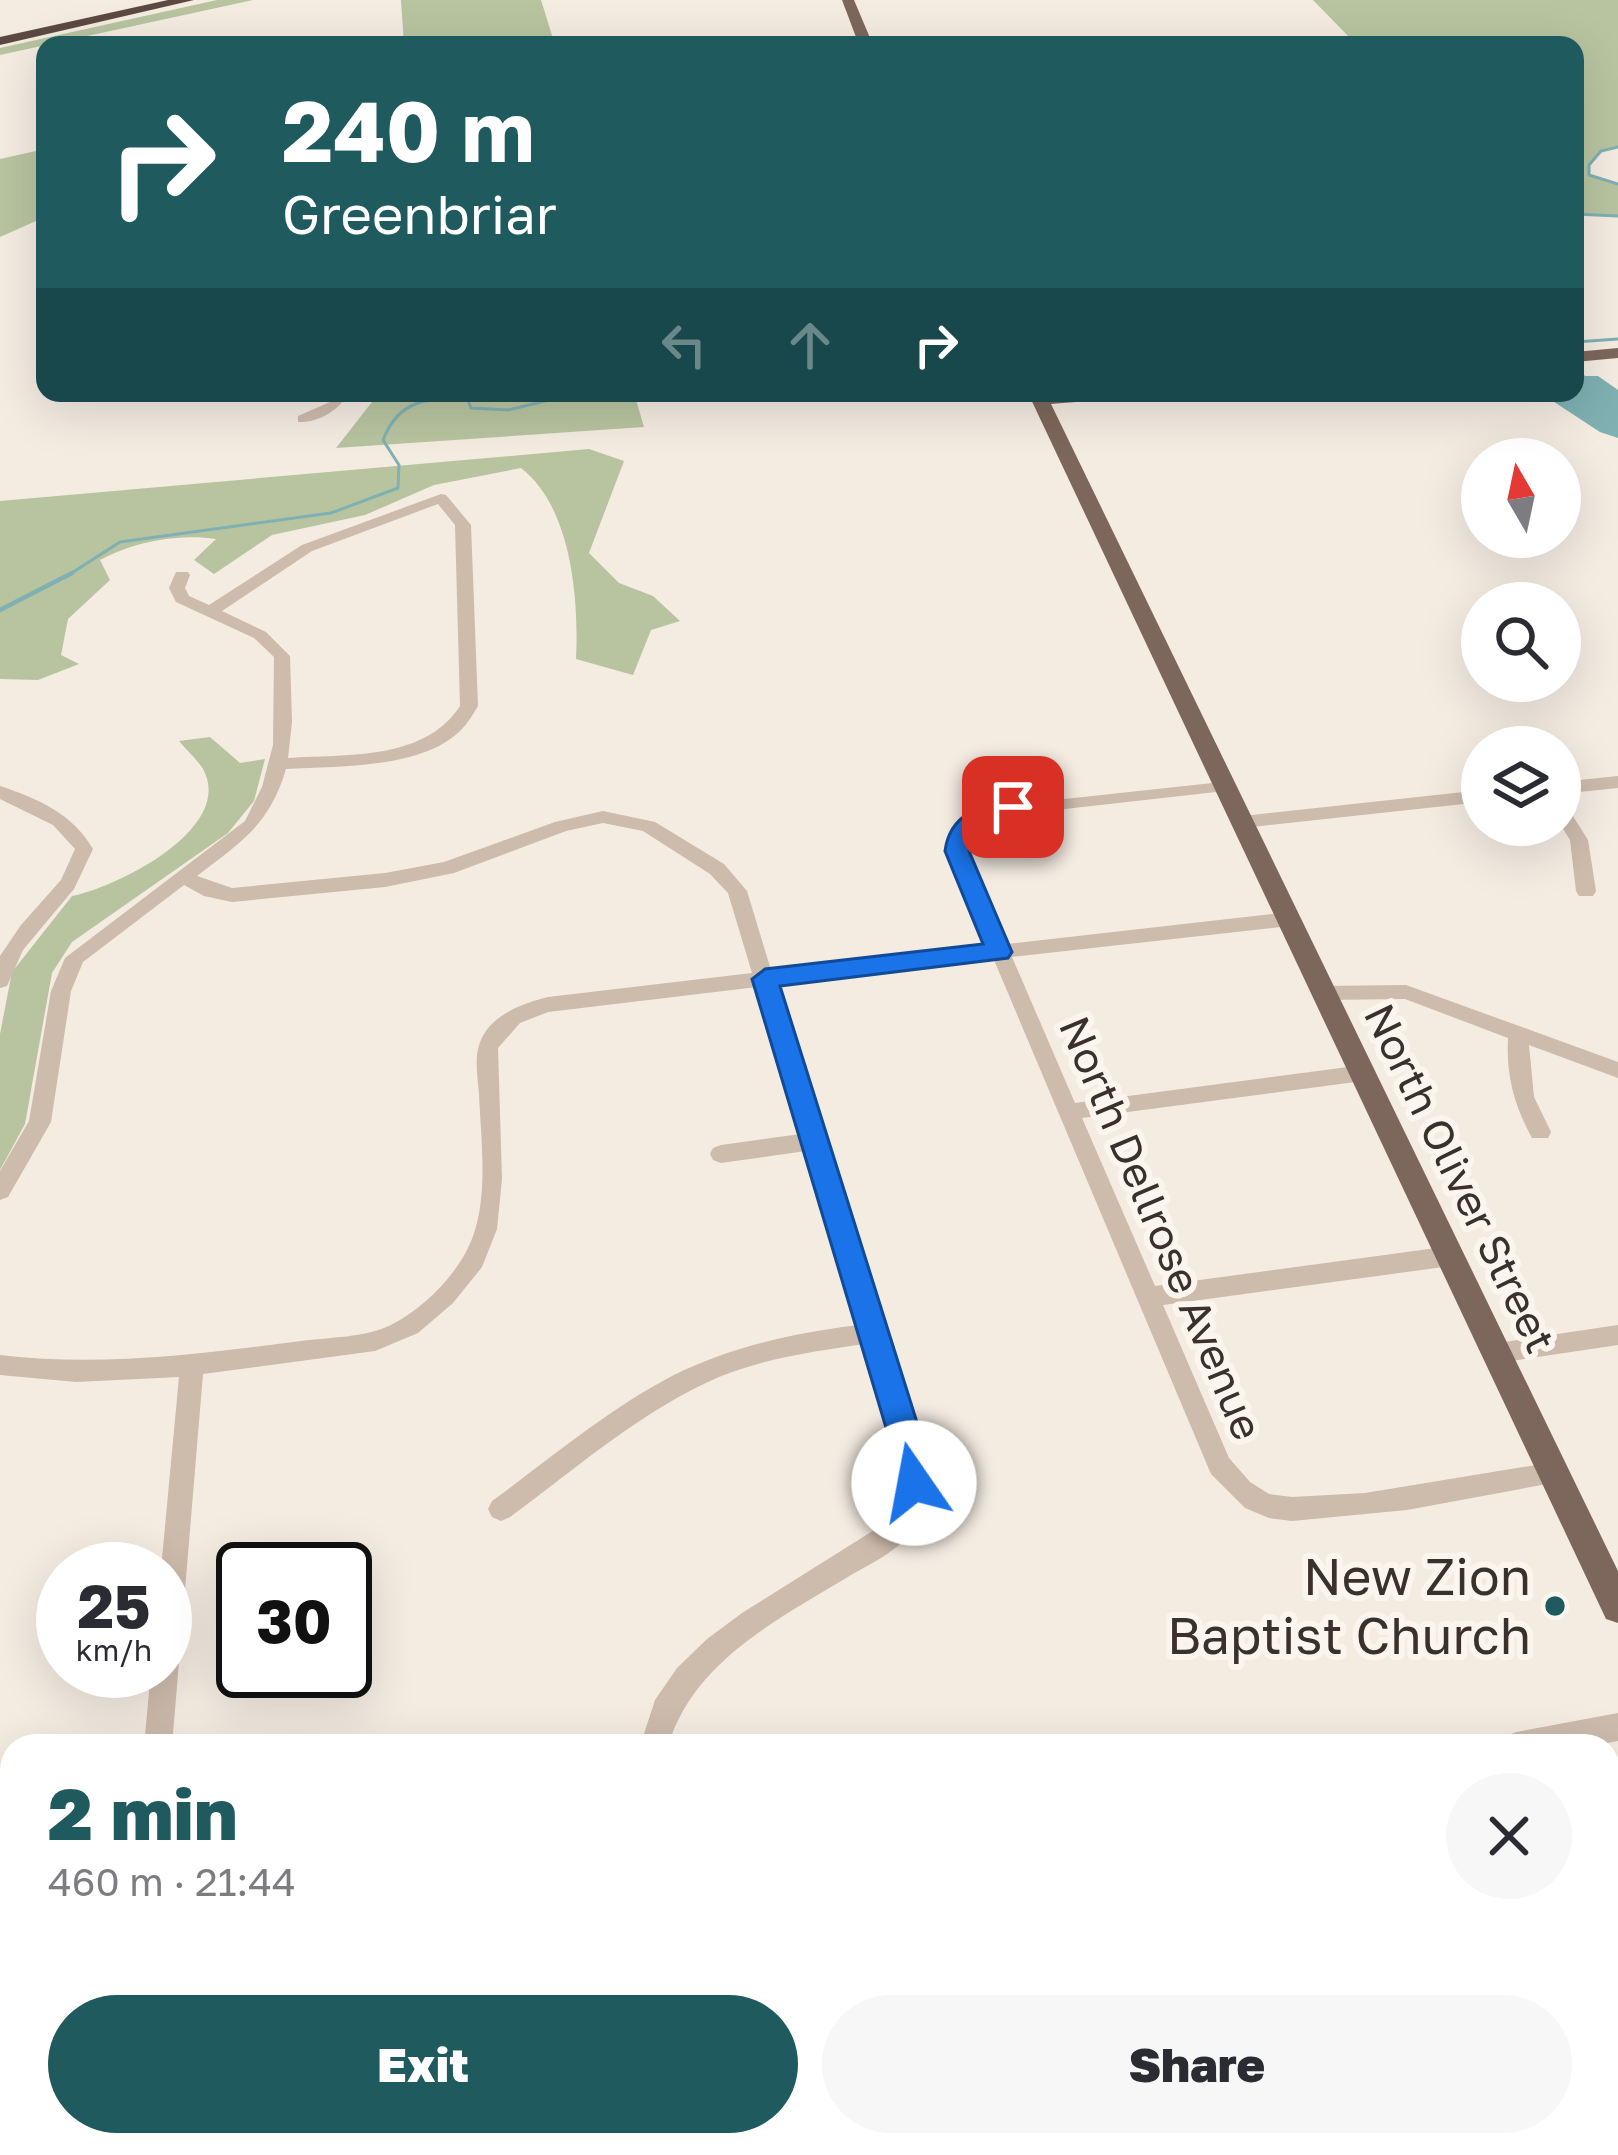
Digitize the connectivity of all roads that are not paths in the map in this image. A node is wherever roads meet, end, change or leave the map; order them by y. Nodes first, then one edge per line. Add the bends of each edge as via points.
1 (147, 0) edge
2 (187, 0) edge
3 (847, 4) edge
4 (0, 36) edge
5 (862, 36) edge
6 (1618, 353) edge
7 (1584, 356) edge
8 (337, 402) edge
9 (1041, 402) edge
10 (303, 419) dead end
11 (182, 575) dead end
12 (208, 613) junction
13 (278, 764) junction
14 (1618, 782) edge
15 (1225, 785) junction
16 (1581, 786) edge
17 (0, 792) edge
18 (1461, 798) edge
19 (1243, 822) junction
20 (1580, 846) edge
21 (181, 876) junction
22 (1586, 891) dead end
23 (1289, 919) junction
24 (999, 952) junction
25 (765, 979) junction
26 (0, 981) edge
27 (1324, 993) junction
28 (1520, 1034) junction
29 (1618, 1070) edge
30 (1363, 1073) junction
31 (1068, 1112) junction
32 (1540, 1132) dead end
33 (814, 1141) junction
34 (721, 1154) dead end
35 (0, 1191) edge
36 (1451, 1256) junction
37 (1148, 1298) junction
38 (873, 1333) junction
39 (1618, 1335) edge
40 (1498, 1353) junction
41 (0, 1365) edge
42 (192, 1366) junction
43 (1554, 1473) junction
44 (501, 1509) dead end
45 (1618, 1607) edge
46 (1618, 1727) edge
47 (159, 1734) edge
48 (655, 1734) edge
49 (1580, 1734) edge

1 - 4 highway
2 - 4 highway
3 - 5 main road
6 - 7 main road
8 - 10 street
9 - 15 main road, North Oliver Street
11 - 12 street via 182,599
12 - 13 street via 260,635 282,656
12 - 13 street via 307,548 440,498 463,525 469,706 462,723 405,752
13 - 21 street via 251,825
14 - 16 street
15 - 19 main road, North Oliver Street
15 - 24 street, North Dellrose Avenue via 1013,807 970,822 957,851
17 - 26 street via 65,824 82,858
18 - 19 street
19 - 23 main road, North Oliver Street
20 - 22 street
21 - 25 street via 211,892 263,894 385,880 447,868 585,819 633,820 717,869 736,891
21 - 35 street via 75,958 61,991 40,1122
23 - 24 street
23 - 27 main road, North Oliver Street
24 - 25 street
24 - 31 street, North Dellrose Avenue
25 - 33 street
25 - 42 street via 525,1009 496,1030 488,1048 489,1216 462,1276 397,1334
27 - 28 street via 1406,992
27 - 30 main road, North Oliver Street
28 - 29 street
28 - 32 street via 1516,1070
30 - 31 street
30 - 36 main road, North Oliver Street
31 - 37 street, North Dellrose Avenue
33 - 34 street
33 - 38 street
36 - 37 street
36 - 40 main road, North Oliver Street
37 - 43 street, North Dellrose Avenue via 1220,1466 1237,1488 1281,1508
38 - 44 street via 768,1350 707,1371
38 - 48 street via 910,1451 910,1507 896,1531 868,1552 686,1673
39 - 40 street
40 - 43 main road, North Oliver Street
41 - 42 street via 86,1376
42 - 47 street
43 - 45 main road, North Oliver Street
46 - 49 street

